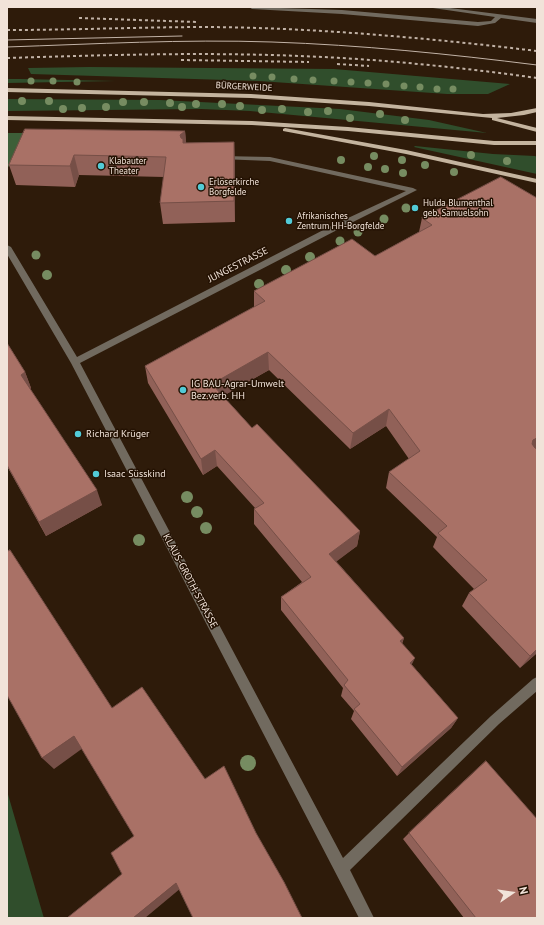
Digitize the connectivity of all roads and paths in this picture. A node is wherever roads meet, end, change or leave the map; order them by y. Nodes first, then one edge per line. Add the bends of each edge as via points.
1 (252, 7) edge
2 (429, 7) edge
3 (457, 9) edge
4 (500, 16) junction
5 (537, 21) edge
6 (7, 90) edge
7 (537, 110) edge
8 (478, 115) junction
9 (7, 118) edge
10 (246, 123) junction
11 (537, 130) edge
12 (537, 143) edge
13 (216, 158) edge
14 (537, 181) edge
15 (7, 246) edge
16 (75, 362) junction
17 (537, 683) edge
18 (340, 869) junction
19 (367, 918) edge

1 - 4 street via 478,24 493,22
2 - 3 street
3 - 4 street
4 - 5 street
6 - 8 main road, BÜRGERWEIDE via 187,93 333,101
7 - 8 main road, BÜRGERWEIDE via 504,116
8 - 11 main road, BÜRGERWEIDE
9 - 10 main road
10 - 12 main road via 332,128 487,143
10 - 14 main road via 406,152
13 - 16 street, JUNGESTRASSE via 270,159 413,190
15 - 16 street, KLAUS-GROTH-STRASSE
16 - 18 street, KLAUS-GROTH-STRASSE
17 - 18 street
18 - 19 street, KLAUS-GROTH-STRASSE

